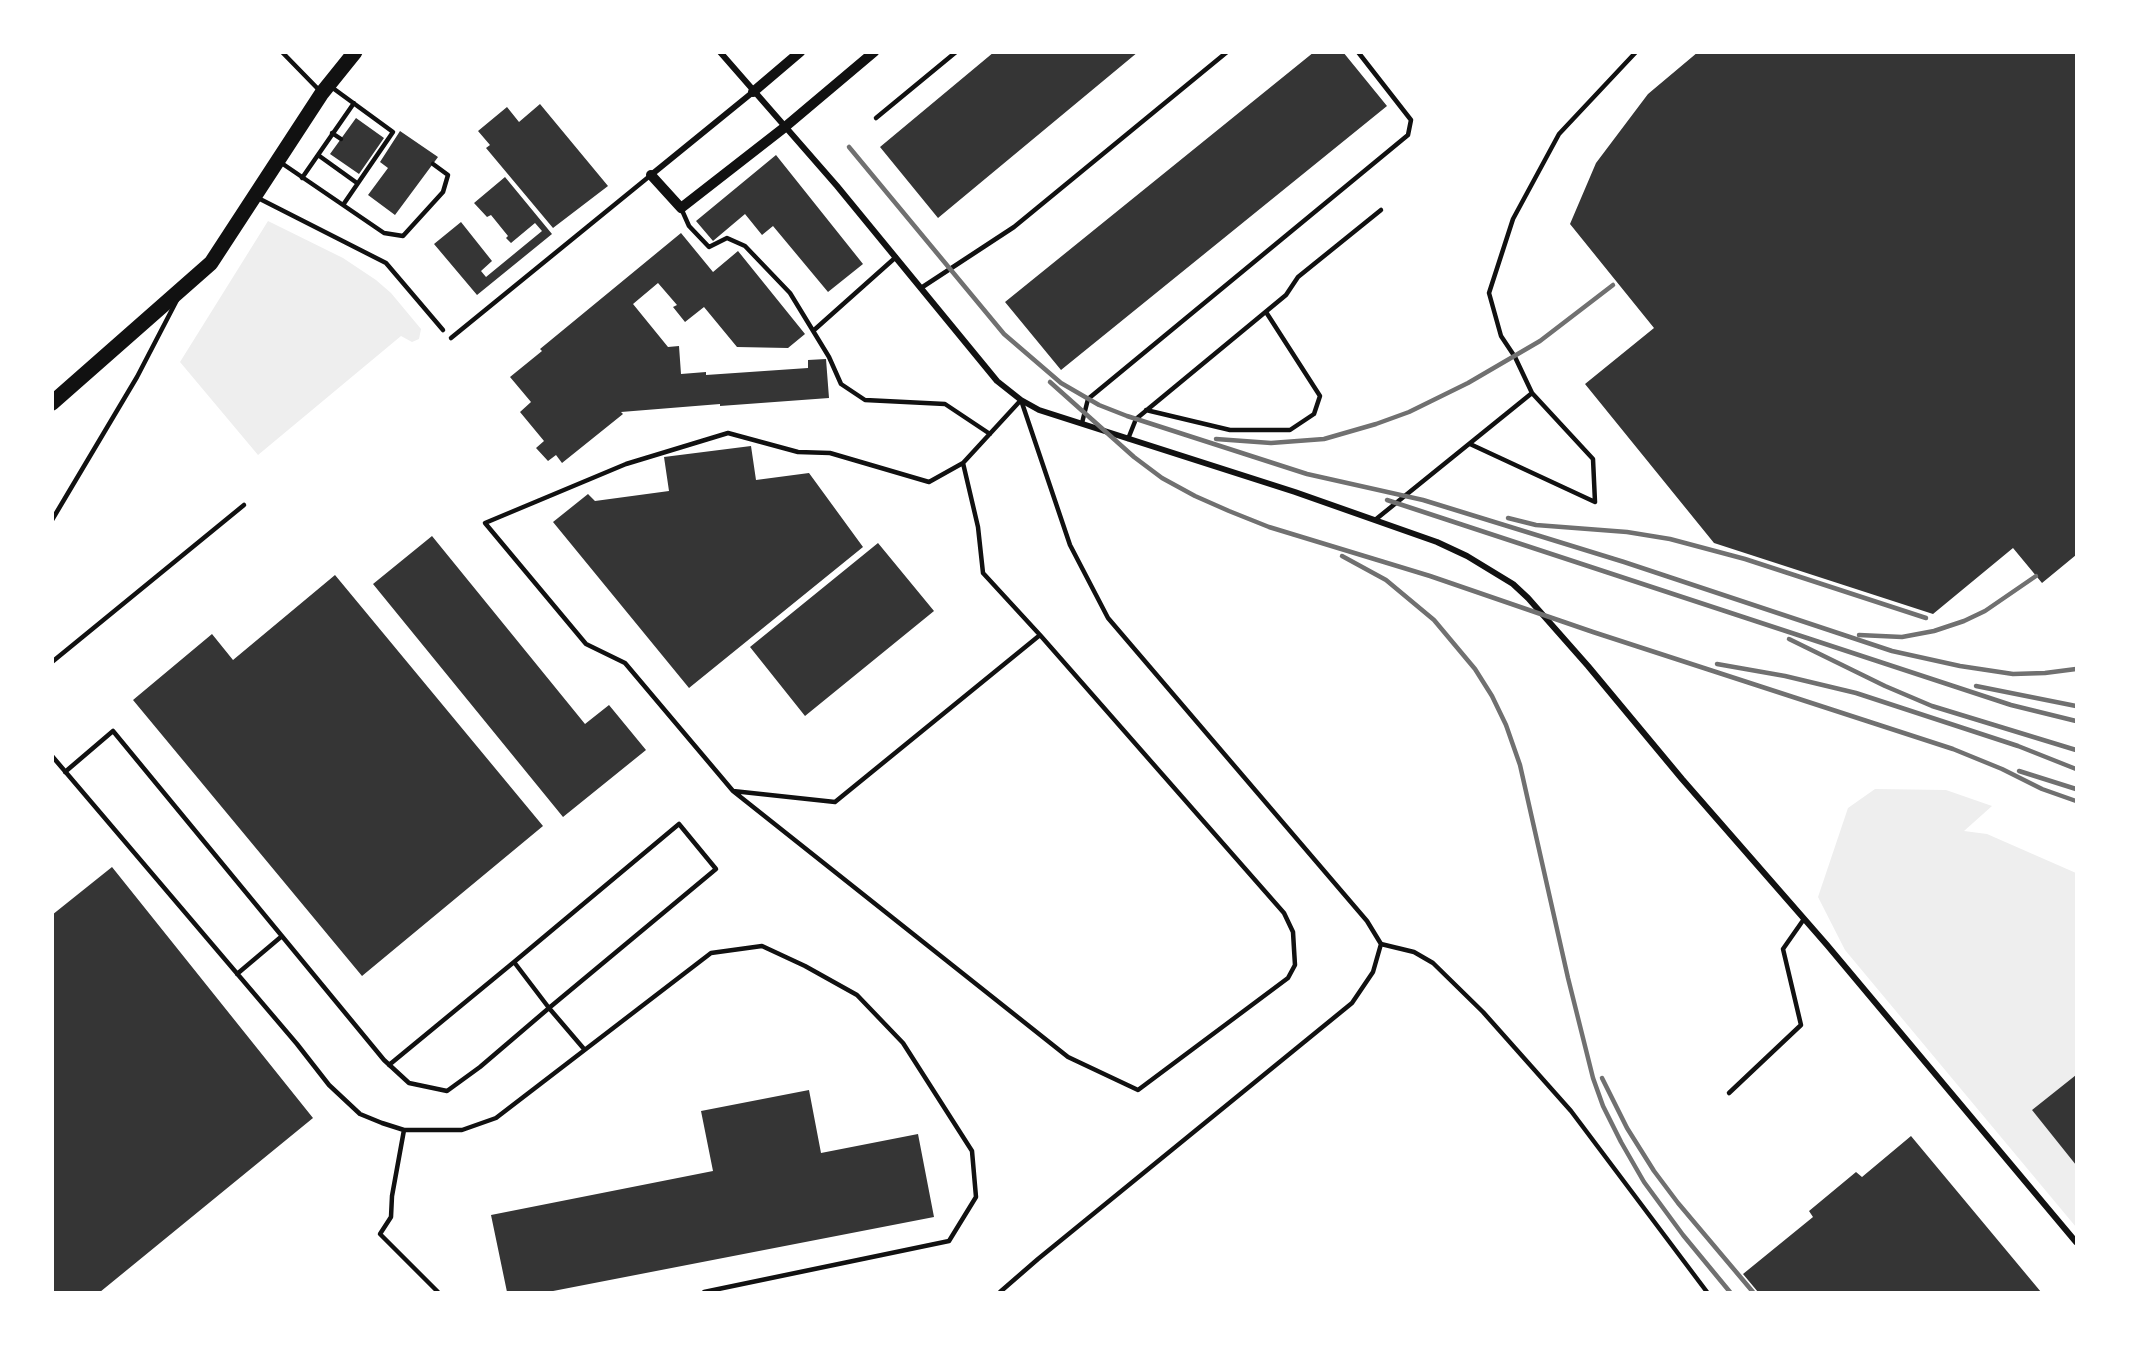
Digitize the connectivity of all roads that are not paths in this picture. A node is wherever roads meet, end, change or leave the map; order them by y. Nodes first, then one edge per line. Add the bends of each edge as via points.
1 (282, 52) edge
2 (355, 52) edge
3 (720, 52) edge
4 (800, 52) edge
5 (874, 52) edge
6 (956, 52) edge
7 (1227, 52) edge
8 (1358, 52) edge
9 (1636, 52) edge
10 (325, 89) junction
11 (753, 92) junction
12 (354, 103) junction
13 (876, 118) dead end
14 (785, 127) junction
15 (332, 134) junction
16 (341, 139) dead end
17 (318, 155) junction
18 (278, 160) junction
19 (433, 164) dead end
20 (651, 175) junction
21 (302, 178) junction
22 (357, 183) junction
23 (255, 196) junction
24 (343, 205) junction
25 (681, 208) junction
26 (1381, 210) dead end
27 (896, 258) junction
28 (184, 287) junction
29 (921, 288) junction
30 (1266, 312) junction
31 (443, 330) dead end
32 (813, 331) junction
33 (451, 339) dead end
34 (1532, 393) junction
35 (1021, 400) junction
36 (52, 403) edge
37 (1146, 410) junction
38 (1082, 423) junction
39 (990, 434) junction
40 (1128, 439) junction
41 (1470, 444) junction
42 (963, 463) junction
43 (244, 505) dead end
44 (52, 520) edge
45 (1375, 520) junction
46 (1040, 635) junction
47 (52, 662) edge
48 (52, 756) edge
49 (65, 771) junction
50 (733, 791) junction
51 (1804, 919) junction
52 (282, 936) junction
53 (1382, 944) junction
54 (514, 962) junction
55 (237, 974) junction
56 (549, 1008) junction
57 (584, 1049) junction
58 (390, 1065) junction
59 (1730, 1093) dead end
60 (404, 1130) junction
61 (2076, 1242) edge
62 (438, 1293) edge
63 (704, 1293) edge
64 (1000, 1293) edge
65 (1707, 1293) edge

1 - 10 lane
2 - 10 main road
3 - 11 street
4 - 11 street
5 - 14 street
6 - 13 lane
7 - 29 lane via 1014,227
8 - 38 lane via 1411,120 1408,135 1088,399
9 - 34 lane via 1559,134 1512,219 1489,292 1501,336
10 - 12 lane
10 - 18 main road
11 - 14 street
11 - 20 street
12 - 15 lane
12 - 22 lane via 395,134 370,161
14 - 25 street
14 - 27 street
15 - 16 lane
15 - 17 lane
17 - 21 lane
17 - 22 lane
18 - 21 lane
18 - 23 main road
19 - 24 lane via 448,175 443,192 403,236 384,233
20 - 25 street
20 - 33 lane
21 - 24 lane
22 - 24 lane
23 - 28 main road via 211,263
23 - 31 lane via 386,263
25 - 32 lane via 688,226 709,247 727,238 745,246 790,293
26 - 30 lane via 1298,277 1286,296
27 - 29 street
27 - 32 lane
28 - 36 main road
28 - 44 lane via 137,377
29 - 35 street via 998,381
30 - 37 lane
30 - 37 lane via 1320,396 1314,414 1290,430 1230,430
32 - 39 lane via 841,384 864,400 945,404
34 - 41 lane
34 - 41 lane via 1593,459 1595,502
35 - 38 street via 1039,410
35 - 39 lane
35 - 53 lane via 1070,545 1108,618
37 - 40 lane via 1136,419
38 - 40 street
39 - 42 lane
40 - 45 street
41 - 45 lane
42 - 46 lane via 978,527 983,573
42 - 50 lane via 928,482 830,453 798,452 728,432 626,464 485,524 586,644 625,663
43 - 47 lane
45 - 51 street via 1467,556 1498,573 1528,598
46 - 50 lane via 835,802
46 - 50 lane via 1284,913 1293,932 1295,965 1288,978 1138,1090 1068,1057
48 - 49 lane
49 - 52 lane via 113,731
49 - 55 lane
51 - 59 lane via 1783,949 1802,1025
51 - 61 street
52 - 55 lane
52 - 58 lane
53 - 64 lane via 1373,972 1352,1004
53 - 65 lane via 1414,952 1433,963 1483,1012 1571,1111
54 - 56 lane
54 - 56 lane via 679,824 716,869
54 - 58 lane
55 - 60 lane via 329,1085 360,1114
56 - 57 lane
56 - 58 lane via 447,1090 409,1083
57 - 60 lane via 495,1118 462,1130
57 - 63 lane via 711,952 762,946 857,995 903,1043 972,1151 976,1197 949,1241
60 - 62 lane via 391,1217 380,1234

